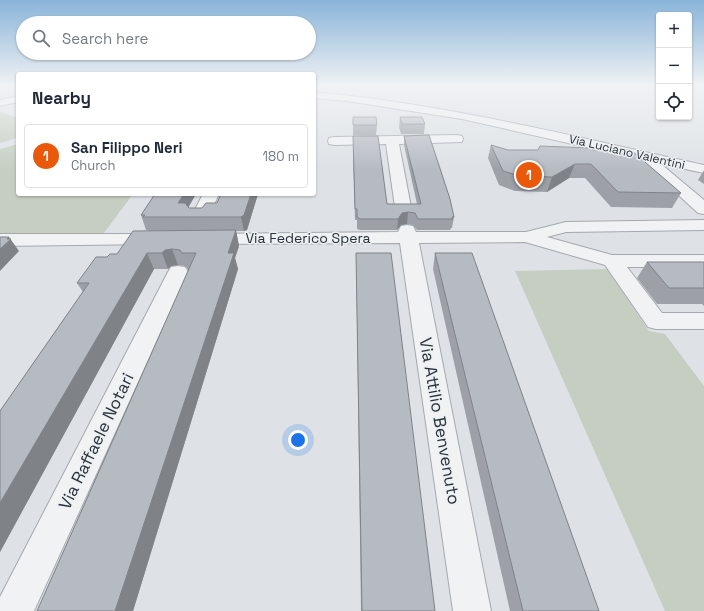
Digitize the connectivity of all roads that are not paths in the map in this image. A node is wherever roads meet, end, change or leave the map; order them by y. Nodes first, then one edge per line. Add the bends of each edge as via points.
1 (446, 114) edge
2 (457, 139) dead end
3 (392, 140) junction
4 (334, 141) dead end
5 (642, 155) junction
6 (704, 169) edge
7 (210, 196) edge
8 (403, 207) edge
9 (704, 209) edge
10 (704, 225) edge
11 (190, 231) junction
12 (408, 234) junction
13 (526, 237) junction
14 (0, 240) edge
15 (612, 261) junction
16 (704, 261) edge
17 (178, 272) dead end
18 (704, 321) edge
19 (14, 611) edge
20 (472, 611) edge

1 - 5 street, Via Luciano Valentini
2 - 3 street
3 - 4 street
3 - 8 street
5 - 6 street, Via Luciano Valentini
5 - 9 street
7 - 11 street
10 - 13 street via 566,227
11 - 12 street, Via Federico Spera
11 - 14 street, Via Federico Spera
12 - 13 street, Via Federico Spera
12 - 20 street, Via Attilio Benvenuto
13 - 15 street, Via Federico Spera
15 - 16 street, Via Federico Spera
15 - 18 street via 656,321
17 - 19 street, Via Raffaele Notari

